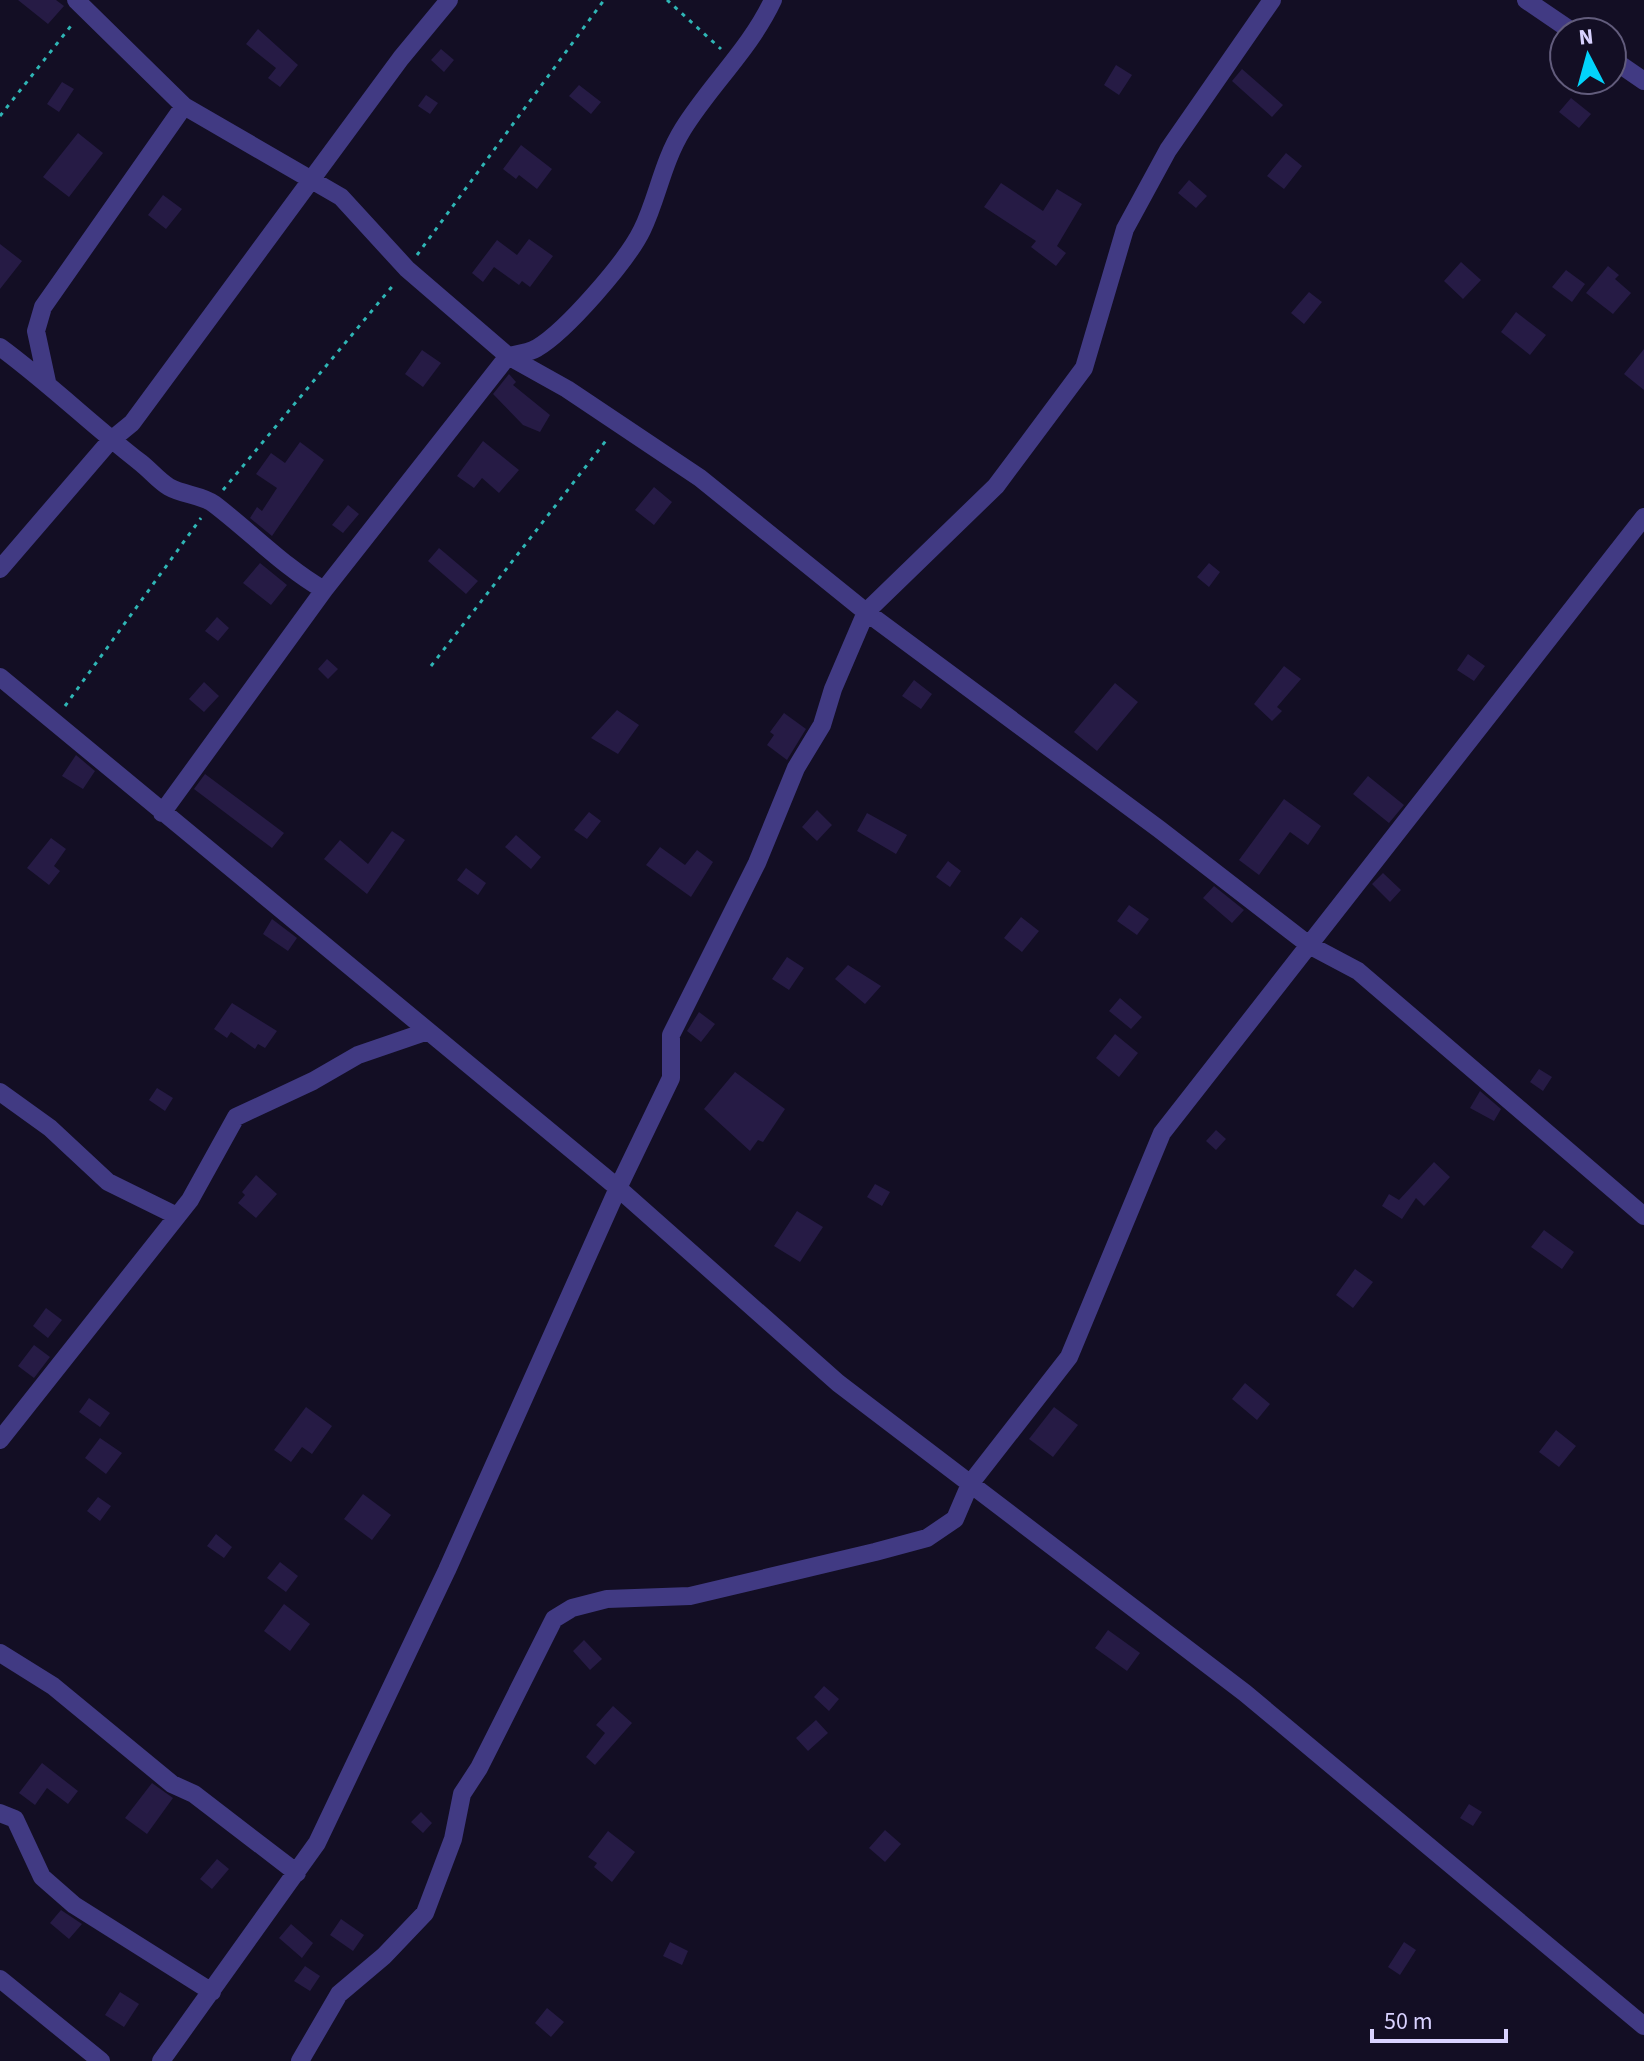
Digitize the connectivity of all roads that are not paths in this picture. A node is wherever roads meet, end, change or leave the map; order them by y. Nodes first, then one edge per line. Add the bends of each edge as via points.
1 (449, 0) edge
2 (773, 0) edge
3 (1526, 0) edge
4 (1264, 3) edge
5 (81, 4) edge
6 (1550, 16) edge
7 (184, 106) junction
8 (310, 180) junction
9 (0, 347) edge
10 (508, 356) junction
11 (47, 382) junction
12 (110, 441) junction
13 (1644, 517) edge
14 (0, 569) edge
15 (324, 590) junction
16 (866, 612) junction
17 (0, 677) edge
18 (162, 813) junction
19 (1309, 945) junction
20 (428, 1031) junction
21 (0, 1092) edge
22 (618, 1188) junction
23 (177, 1216) junction
24 (1644, 1216) edge
25 (0, 1440) edge
26 (970, 1484) junction
27 (0, 1653) edge
28 (0, 1813) edge
29 (297, 1873) junction
30 (0, 1979) edge
31 (212, 1992) junction
32 (1644, 2026) edge
33 (101, 2061) edge
34 (161, 2061) edge
35 (300, 2061) edge

1 - 8 street
2 - 10 street via 736,62 674,143 642,231 616,269 552,338 534,350
3 - 6 street
4 - 16 street via 1168,150 1125,229 1084,368 996,486
5 - 7 street
7 - 8 street
7 - 11 street via 43,307 36,331
8 - 10 street via 341,197 407,269
8 - 12 street via 132,423
9 - 11 street
10 - 15 street
10 - 16 street via 700,478
11 - 12 street
12 - 14 street
12 - 15 street via 170,487 212,502 296,574
13 - 19 street
15 - 18 street
16 - 19 street
16 - 22 street via 822,725 796,768 757,863 671,1035 671,1078
17 - 18 street
18 - 20 street
19 - 24 street via 1358,971
19 - 26 street via 1162,1133 1069,1357
20 - 22 street
20 - 23 street via 358,1055 236,1117
21 - 23 street via 50,1128 108,1182
22 - 26 street via 838,1383
22 - 29 street via 447,1570 317,1843
23 - 25 street
26 - 32 street via 1245,1693
26 - 35 street via 955,1519 927,1538 690,1596 607,1599 554,1619 462,1794 453,1839 425,1913 339,1994
27 - 29 street via 53,1686 172,1784 194,1794
28 - 31 street via 15,1819 42,1877 74,1905
29 - 31 street
30 - 33 street
31 - 34 street

